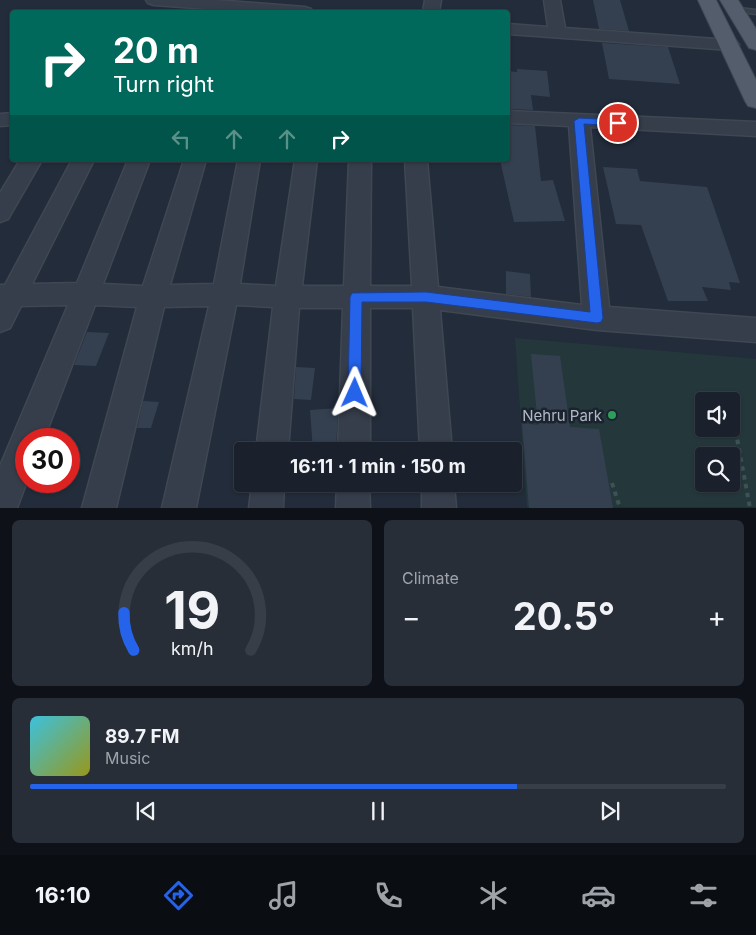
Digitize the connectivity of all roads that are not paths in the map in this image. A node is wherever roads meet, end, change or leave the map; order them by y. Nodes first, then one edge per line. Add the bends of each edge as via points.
1 (162, 0) edge
2 (552, 0) edge
3 (708, 0) edge
4 (731, 4) edge
5 (281, 10) edge
6 (756, 12) edge
7 (510, 29) edge
8 (557, 33) junction
9 (756, 44) edge
10 (730, 45) junction
11 (756, 101) edge
12 (510, 116) edge
13 (579, 121) junction
14 (756, 129) edge
15 (30, 162) edge
16 (82, 162) edge
17 (138, 162) edge
18 (194, 162) edge
19 (248, 162) edge
20 (306, 162) edge
21 (360, 162) edge
22 (416, 162) edge
23 (0, 213) edge
24 (86, 294) junction
25 (225, 294) junction
26 (6, 296) edge
27 (153, 297) junction
28 (287, 297) junction
29 (356, 297) junction
30 (426, 297) junction
31 (597, 318) junction
32 (0, 320) edge
33 (756, 330) edge
34 (32, 428) edge
35 (273, 442) edge
36 (354, 442) edge
37 (435, 442) edge
38 (15, 470) edge
39 (267, 492) edge
40 (353, 492) edge
41 (438, 492) edge
42 (0, 507) edge
43 (99, 508) edge
44 (179, 508) edge
45 (266, 508) edge
46 (353, 508) edge
47 (439, 508) edge

1 - 5 street
2 - 8 street
3 - 10 main road
4 - 6 lane
4 - 9 main road
7 - 8 street
8 - 10 street
10 - 11 main road
12 - 13 street
13 - 14 street
13 - 31 street
15 - 23 street
16 - 26 street
17 - 24 street
18 - 27 street
19 - 25 street
20 - 28 street
21 - 29 street
22 - 30 street
24 - 26 street
24 - 27 street
24 - 34 street
25 - 27 street
25 - 28 street
25 - 44 street
26 - 32 street
27 - 43 street
28 - 29 street
28 - 35 street
29 - 30 street
29 - 36 street
30 - 31 street
30 - 37 street
31 - 33 street
38 - 42 street
39 - 45 street
40 - 46 street
41 - 47 street

